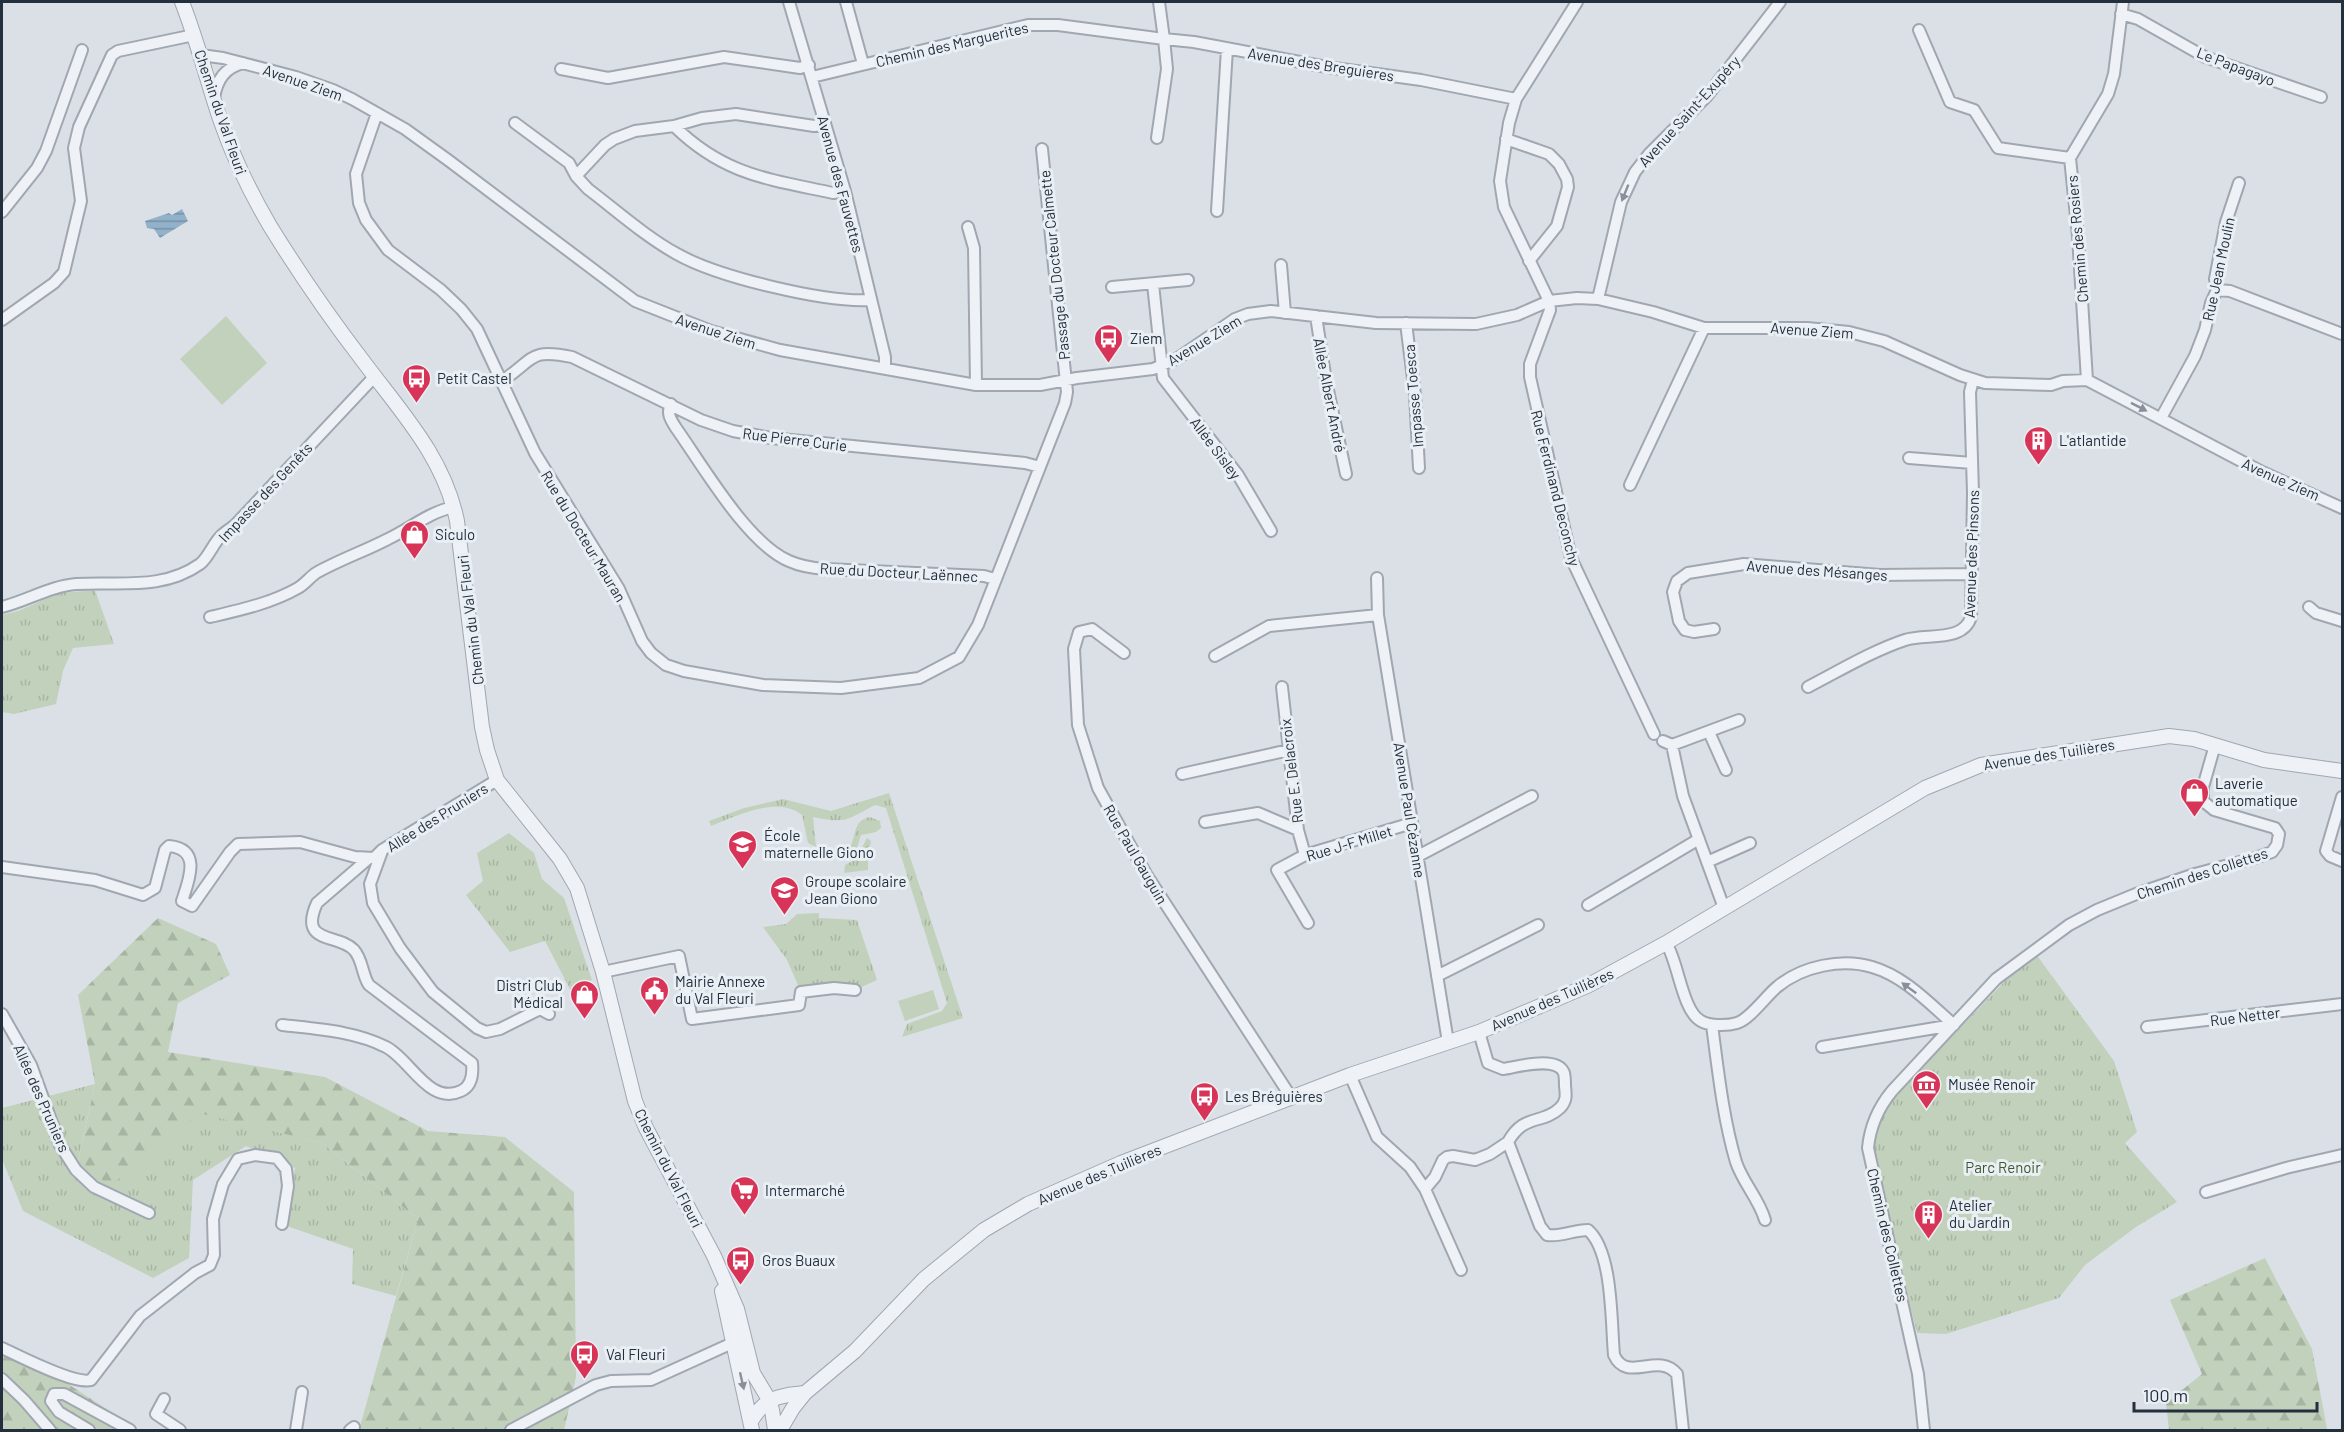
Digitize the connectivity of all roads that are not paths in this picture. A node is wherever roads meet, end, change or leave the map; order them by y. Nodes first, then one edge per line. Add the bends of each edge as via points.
1 (182, 2) edge
2 (789, 2) edge
3 (846, 2) edge
4 (1159, 2) edge
5 (1577, 2) edge
6 (1780, 2) edge
7 (2123, 2) edge
8 (2121, 14) junction
9 (1919, 30) dead end
10 (194, 35) junction
11 (1164, 39) junction
12 (1227, 49) junction
13 (82, 50) dead end
14 (201, 55) junction
15 (243, 63) junction
16 (863, 64) junction
17 (809, 65) junction
18 (561, 69) dead end
19 (812, 77) junction
20 (2321, 97) dead end
21 (214, 98) junction
22 (1516, 99) junction
23 (377, 113) junction
24 (515, 123) dead end
25 (825, 124) junction
26 (674, 126) junction
27 (1157, 138) dead end
28 (1506, 139) junction
29 (1042, 149) dead end
30 (2070, 158) junction
31 (576, 176) junction
32 (2239, 183) dead end
33 (845, 191) junction
34 (1217, 211) dead end
35 (2, 212) edge
36 (968, 227) dead end
37 (1529, 261) junction
38 (1281, 265) dead end
39 (1188, 280) dead end
40 (1153, 284) junction
41 (1112, 287) dead end
42 (2217, 290) junction
43 (1598, 299) junction
44 (871, 300) junction
45 (1549, 301) junction
46 (1285, 313) junction
47 (1316, 315) junction
48 (2, 320) edge
49 (1406, 323) junction
50 (1704, 328) junction
51 (2343, 334) edge
52 (1160, 366) junction
53 (885, 369) junction
54 (375, 376) junction
55 (1066, 380) junction
56 (1972, 380) junction
57 (2087, 380) junction
58 (502, 381) junction
59 (976, 385) junction
60 (671, 405) junction
61 (2161, 418) junction
62 (1910, 458) dead end
63 (1972, 463) junction
64 (1040, 466) junction
65 (1419, 468) dead end
66 (1346, 474) dead end
67 (1629, 484) dead end
68 (454, 507) junction
69 (2343, 508) edge
70 (1271, 531) dead end
71 (1971, 574) junction
72 (1377, 578) dead end
73 (995, 579) junction
74 (2, 607) edge
75 (2309, 607) dead end
76 (1378, 615) junction
77 (210, 617) dead end
78 (2343, 621) edge
79 (1714, 629) dead end
80 (1125, 653) dead end
81 (1215, 656) dead end
82 (1282, 687) dead end
83 (1808, 687) dead end
84 (1739, 720) dead end
85 (1709, 732) junction
86 (1663, 740) junction
87 (2215, 745) junction
88 (1289, 750) junction
89 (1726, 770) dead end
90 (2343, 771) edge
91 (1182, 774) dead end
92 (497, 780) junction
93 (1532, 796) dead end
94 (2343, 797) edge
95 (1205, 822) dead end
96 (1412, 823) junction
97 (1298, 830) junction
98 (1699, 839) junction
99 (1750, 843) dead end
100 (382, 850) junction
101 (1305, 855) junction
102 (1418, 856) junction
103 (368, 859) junction
104 (2343, 861) edge
105 (1707, 862) junction
106 (2, 867) edge
107 (1588, 905) dead end
108 (1724, 908) junction
109 (1308, 923) dead end
110 (1538, 925) dead end
111 (1666, 943) junction
112 (603, 972) junction
113 (1437, 976) junction
114 (855, 990) dead end
115 (2343, 1004) edge
116 (2, 1014) edge
117 (549, 1014) dead end
118 (282, 1025) dead end
119 (1712, 1025) junction
120 (1953, 1025) junction
121 (2147, 1027) dead end
122 (1479, 1032) junction
123 (1448, 1042) junction
124 (1822, 1047) dead end
125 (1350, 1075) junction
126 (1291, 1097) junction
127 (1508, 1142) junction
128 (2343, 1155) edge
129 (1425, 1189) junction
130 (2206, 1192) dead end
131 (149, 1213) dead end
132 (1765, 1220) dead end
133 (282, 1224) dead end
134 (1461, 1270) dead end
135 (739, 1340) junction
136 (2, 1348) edge
137 (2, 1379) edge
138 (302, 1392) dead end
139 (805, 1393) junction
140 (164, 1399) dead end
141 (769, 1401) junction
142 (752, 1426) edge
143 (50, 1431) edge
144 (89, 1431) edge
145 (130, 1431) edge
146 (180, 1431) edge
147 (296, 1431) edge
148 (511, 1431) edge
149 (775, 1431) edge
150 (780, 1431) edge
151 (1683, 1431) edge
152 (1923, 1431) edge

1 - 10 street, Chemin du Val Fleuri
2 - 17 street, Avenue des Fauvettes
3 - 16 street
4 - 11 street
5 - 22 street
6 -> 43 street, Avenue Saint-Exupéry via 1707,96 1635,172 1621,202
7 - 8 street, Chemin des Rosiers
8 - 20 street, Le Papagayo via 2205,57
8 - 30 street, Chemin des Rosiers via 2108,94
9 - 30 street via 1950,102 1974,110 1998,148
10 - 14 street, Chemin du Val Fleuri
10 - 48 street via 112,55 74,148 81,201 64,272
11 - 12 street, Avenue des Breguieres
11 - 16 street, Chemin des Marguerites via 1058,25 1028,25
11 - 27 street via 1167,69
12 - 22 street, Avenue des Breguieres
12 - 34 street
13 - 35 street via 46,151
14 - 15 street, Avenue Ziem
14 - 21 street, Chemin du Val Fleuri
15 - 21 street via 232,66 218,80
15 - 23 street, Avenue Ziem via 333,90
16 - 19 street, Chemin des Marguerites
17 - 18 street via 800,68 724,57 608,78
17 - 19 street, Avenue des Fauvettes
19 - 25 street, Avenue des Fauvettes
21 - 54 street, Chemin du Val Fleuri via 244,180 269,224
22 - 28 street
23 - 53 street, Avenue Ziem via 448,160 645,306 747,342
23 - 58 street, Rue du Docteur Mauran via 356,174 359,203 366,220 388,250 461,309 477,329
24 - 31 street via 569,163
25 - 26 street via 814,126 736,114
25 - 33 street, Avenue des Fauvettes
26 - 31 street via 635,131 614,139
26 - 33 street via 711,158 732,168 833,193
28 - 37 street via 1500,171 1501,197
28 - 37 street via 1550,154 1568,179 1554,232
29 - 55 street, Passage du Docteur Calmette
30 - 57 street, Chemin des Rosiers via 2079,236
31 - 44 street via 588,189 688,259 791,290
32 - 42 street, Rue Jean Moulin via 2226,222 2215,279
33 - 44 street, Avenue des Fauvettes
36 - 59 street via 974,248
37 - 45 street
38 - 46 street
39 - 40 street
40 - 41 street
40 - 52 street
42 - 51 street via 2230,291
42 - 61 street, Rue Jean Moulin via 2195,356
43 - 45 street, Avenue Ziem
43 - 50 street, Avenue Ziem
44 - 53 street, Avenue des Fauvettes
45 - 49 street, Avenue Ziem via 1517,315 1476,324
45 - 86 street, Rue Ferdinand Deconchy via 1550,310 1530,364 1530,377 1571,558
46 - 47 street, Avenue Ziem
46 - 52 street, Avenue Ziem via 1259,312 1235,319
47 - 49 street, Avenue Ziem
47 - 66 street, Allée Albert André
49 - 65 street, Impasse Toesca
50 - 56 street, Avenue Ziem via 1849,332 1884,341
50 - 67 street
52 - 55 street, Avenue Ziem
52 - 70 street, Allée Sisley via 1163,378 1238,475
53 - 59 street, Avenue Ziem
54 - 68 street, Chemin du Val Fleuri via 426,444
54 - 74 street, Impasse des Genêts via 222,535 202,562 167,580 75,584
55 - 59 street, Avenue Ziem via 1021,386
55 - 64 street, Rue du Docteur Mauran via 1065,403
56 - 57 street, Avenue Ziem via 1997,385
56 - 63 street, Avenue des Pinsons
57 -> 61 street, Avenue Ziem
58 - 60 street, Rue Pierre Curie via 532,356 556,354 572,357
58 - 73 street, Rue du Docteur Mauran via 535,453 620,589 642,641 666,665 763,685 841,688 919,678 959,657 978,626
60 - 64 street, Rue Pierre Curie via 701,420 749,435
60 - 73 street, Rue du Docteur Laënnec via 670,418 676,428 745,525 774,553 806,567
61 - 69 street, Avenue Ziem via 2262,472
62 - 63 street
63 - 71 street, Avenue des Pinsons
64 - 73 street, Rue du Docteur Mauran
68 - 77 street via 418,520 389,539 316,574 285,595
68 - 92 street, Chemin du Val Fleuri via 482,727
71 - 79 street, Avenue des Mésanges via 1880,576 1744,564 1688,573 1677,581 1673,592 1679,621 1685,630
71 - 83 street, Avenue des Pinsons via 1971,617 1962,632 1906,640
72 - 76 street, Avenue Paul Cézanne
75 - 78 street
76 - 81 street via 1269,626
76 - 96 street, Avenue Paul Cézanne
80 - 126 street, Rue Paul Gauguin via 1092,629 1079,632 1074,649 1078,725 1098,788 1146,874
82 - 88 street, Rue E. Delacroix
84 - 85 street
85 - 86 street
85 - 89 street
86 - 98 street, Rue Ferdinand Deconchy
87 - 90 street, Avenue des Tuilières via 2264,760
87 - 108 street, Avenue des Tuilières via 2194,739 2158,737 1981,765 1924,788
87 - 120 street, Chemin des Collettes via 2203,787 2204,801 2214,810 2275,828 2279,840 2272,852 2195,873 2097,910 2069,925 1996,979
88 - 91 street
88 - 97 street, Rue E. Delacroix
92 - 100 street, Allée des Pruniers
92 - 112 street, Chemin du Val Fleuri via 572,876
93 - 102 street
94 - 104 street via 2326,851
95 - 97 street via 1258,813
96 - 101 street, Rue J-F Millet
96 - 102 street, Avenue Paul Cézanne
97 - 101 street, Rue E. Delacroix
98 - 105 street, Rue Ferdinand Deconchy
98 - 107 street
99 - 105 street
100 - 103 street, Allée des Pruniers
100 - 117 street via 370,884 373,903 433,992 486,1032 540,1009
101 - 109 street, Rue J-F Millet via 1276,870
102 - 113 street, Avenue Paul Cézanne
103 - 106 street, Allée des Pruniers via 300,842 238,844 192,906 182,901 190,862 184,850 177,847 165,850 155,888 143,895 86,878
103 - 118 street via 316,903 315,930 352,949 369,985 472,1063 473,1075 458,1093 435,1091 404,1059 386,1047 342,1032
105 - 108 street, Rue Ferdinand Deconchy
108 - 111 street, Avenue des Tuilières
110 - 113 street
111 - 119 street via 1691,1010 1699,1020
111 - 122 street, Avenue des Tuilières via 1587,986
112 - 114 street via 679,956 692,1019 799,1005 801,993 834,988
112 - 135 street, Chemin du Val Fleuri via 635,1101 714,1256
113 - 123 street, Avenue Paul Cézanne
115 - 121 street, Rue Netter
116 - 131 street, Allée des Pruniers via 31,1065 60,1145 76,1170 94,1187
120 -> 119 street via 1892,975 1851,962 1800,973 1778,986 1738,1023
119 - 132 street via 1737,1163
120 - 124 street
120 - 152 street, Chemin des Collettes via 1884,1101 1869,1137 1870,1160 1918,1374
122 - 123 street, Avenue des Tuilières
122 - 127 street via 1488,1064 1496,1068 1551,1063 1563,1072 1564,1103 1550,1114 1519,1126
123 - 125 street, Avenue des Tuilières
125 - 126 street, Avenue des Tuilières
125 - 129 street via 1377,1137 1410,1167
126 - 139 street, Avenue des Tuilières via 1107,1169 1005,1217 939,1266 855,1351
127 - 129 street via 1475,1160 1447,1157
127 - 151 street via 1547,1235 1588,1230 1596,1236 1606,1267 1618,1364 1625,1368 1672,1368 1677,1374
128 - 130 street via 2286,1167
129 - 134 street
133 - 136 street via 288,1186 286,1169 277,1158 255,1155 238,1159 223,1184 213,1219 214,1255 210,1265 140,1316 91,1380 58,1372
135 - 141 street, Chemin du Val Fleuri
135 -> 142 street, Chemin du Val Fleuri
135 - 148 street via 651,1380 596,1385
137 - 143 street
138 - 147 street
139 - 141 street, Avenue des Tuilières
139 - 150 street, Avenue des Tuilières
140 - 146 street via 156,1414
141 - 142 street via 762,1405
141 - 149 street, Chemin du Val Fleuri
144 - 145 street via 59,1412 51,1401 54,1394 64,1394

